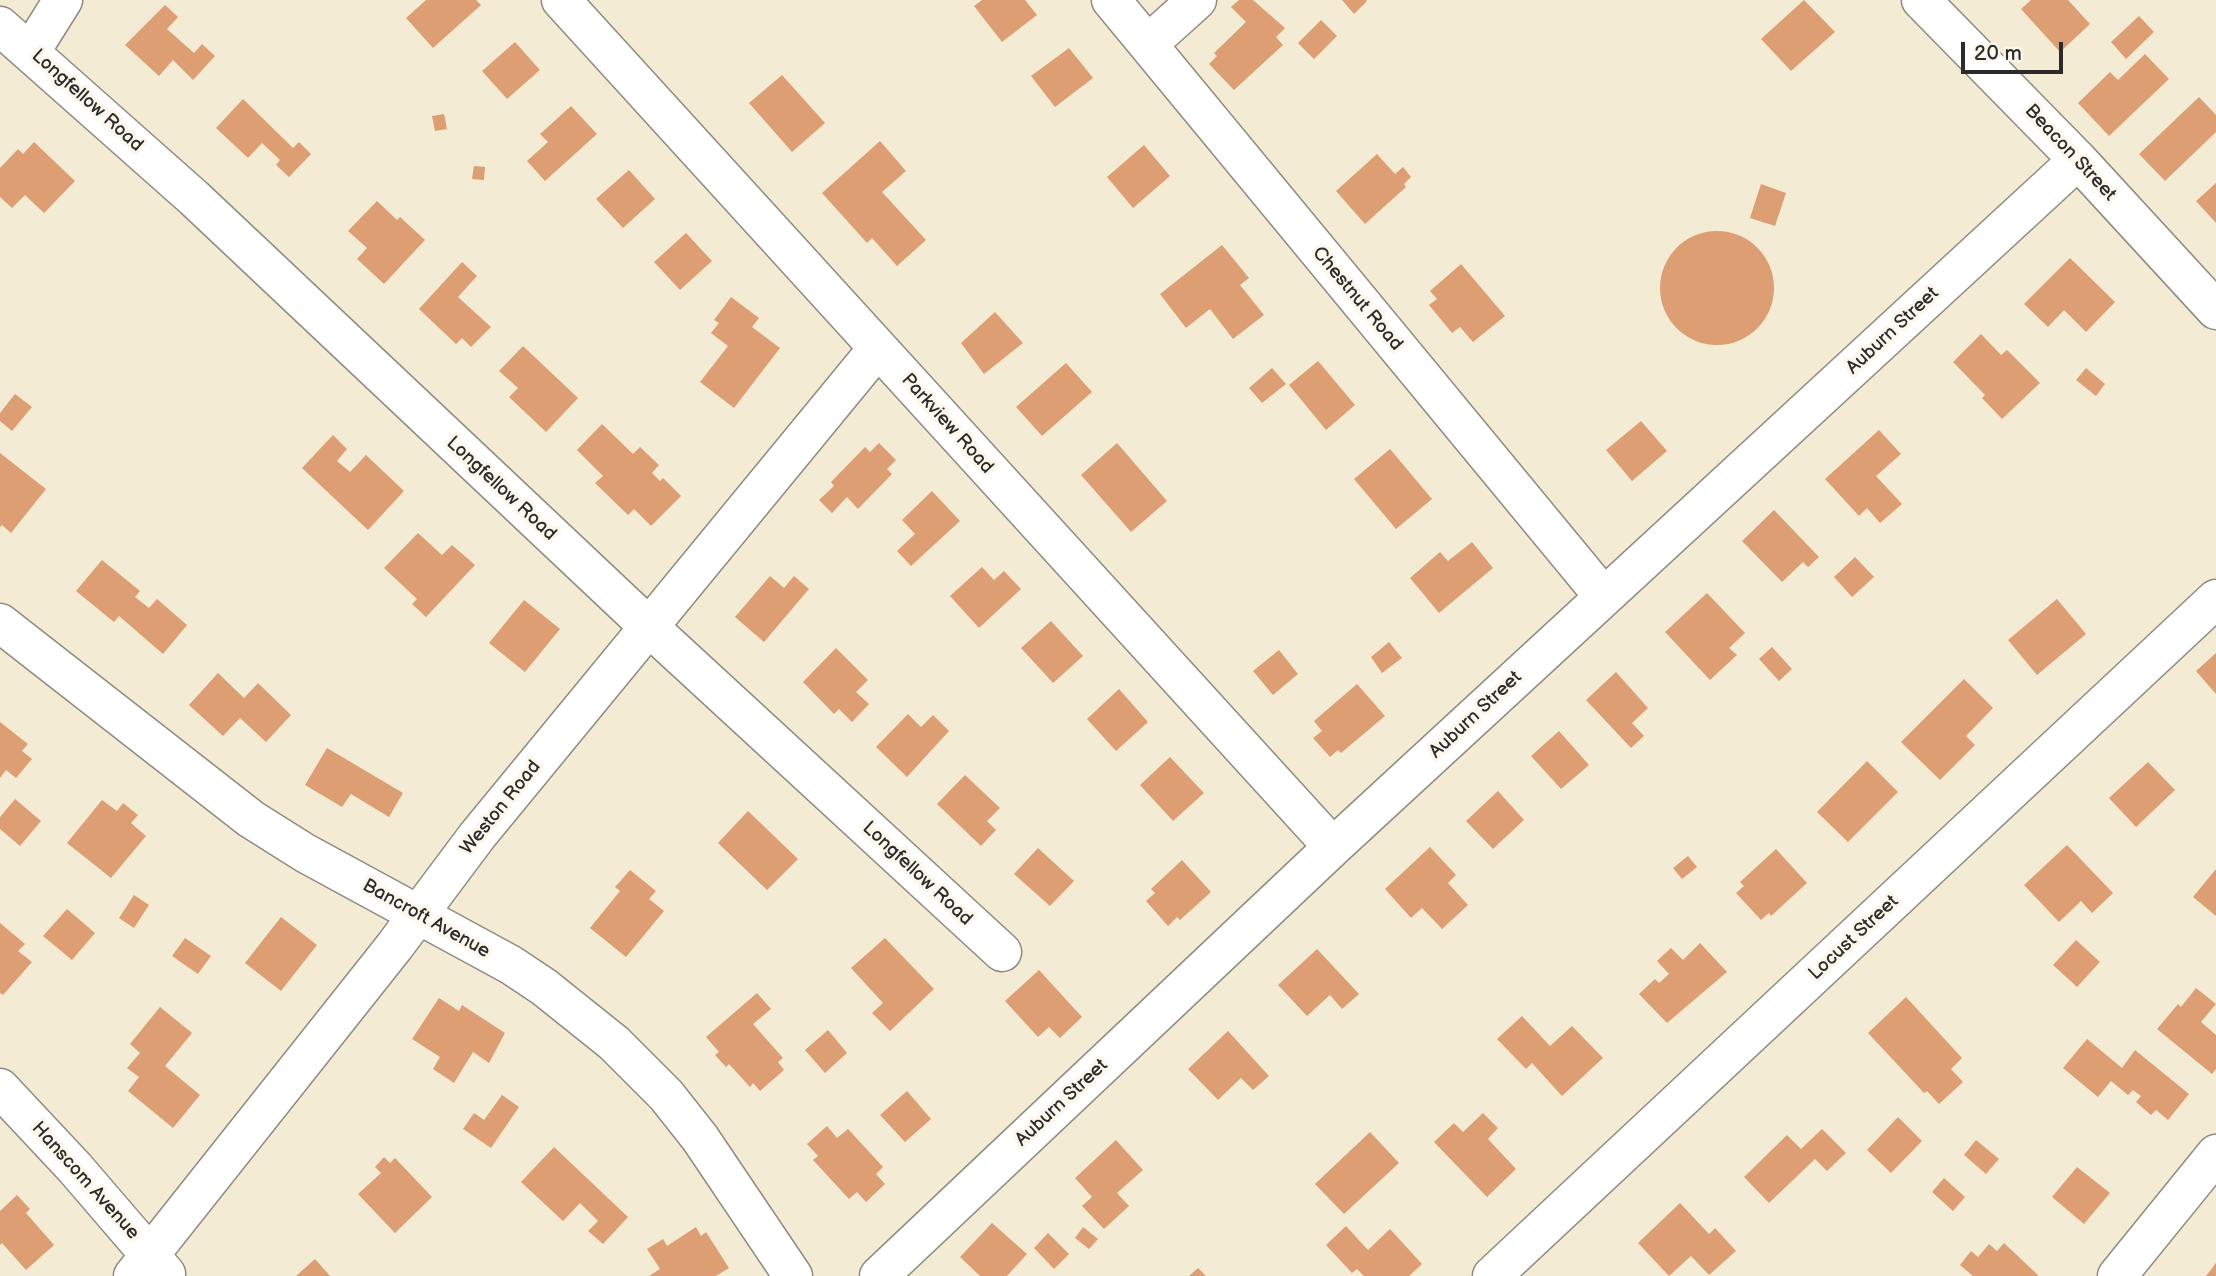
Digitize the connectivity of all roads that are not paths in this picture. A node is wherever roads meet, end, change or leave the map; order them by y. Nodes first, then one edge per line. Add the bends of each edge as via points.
1 (63, 0) edge
2 (561, 0) edge
3 (1111, 0) edge
4 (1197, 0) edge
5 (1921, 0) edge
6 (0, 26) edge
7 (1148, 44) junction
8 (31, 51) junction
9 (2078, 160) junction
10 (2216, 310) edge
11 (878, 348) junction
12 (1604, 597) junction
13 (2216, 599) edge
14 (0, 623) edge
15 (648, 626) junction
16 (1333, 847) junction
17 (419, 913) junction
18 (1002, 952) dead end
19 (0, 1088) edge
20 (2216, 1154) edge
21 (150, 1269) edge
22 (793, 1276) edge
23 (879, 1276) edge
24 (1492, 1276) edge
25 (2117, 1276) edge

1 - 8 street
2 - 11 street, Parkview Road
3 - 7 street, Chestnut Road
4 - 7 street
5 - 9 street, Beacon Street
6 - 8 street, Longfellow Road
7 - 12 street, Chestnut Road
8 - 15 street, Longfellow Road via 194,198
9 - 10 street, Beacon Street
9 - 12 street, Auburn Street
11 - 15 street, Weston Road
11 - 16 street, Parkview Road
12 - 16 street, Auburn Street
13 - 24 street, Locust Street
14 - 17 street, Bancroft Avenue via 251,819
15 - 17 street, Weston Road
15 - 18 street, Longfellow Road
16 - 23 street, Auburn Street
17 - 21 street, Weston Road
17 - 22 street, Bancroft Avenue via 544,987 614,1042 666,1095 700,1139
19 - 21 street, Hanscom Avenue
20 - 25 street

